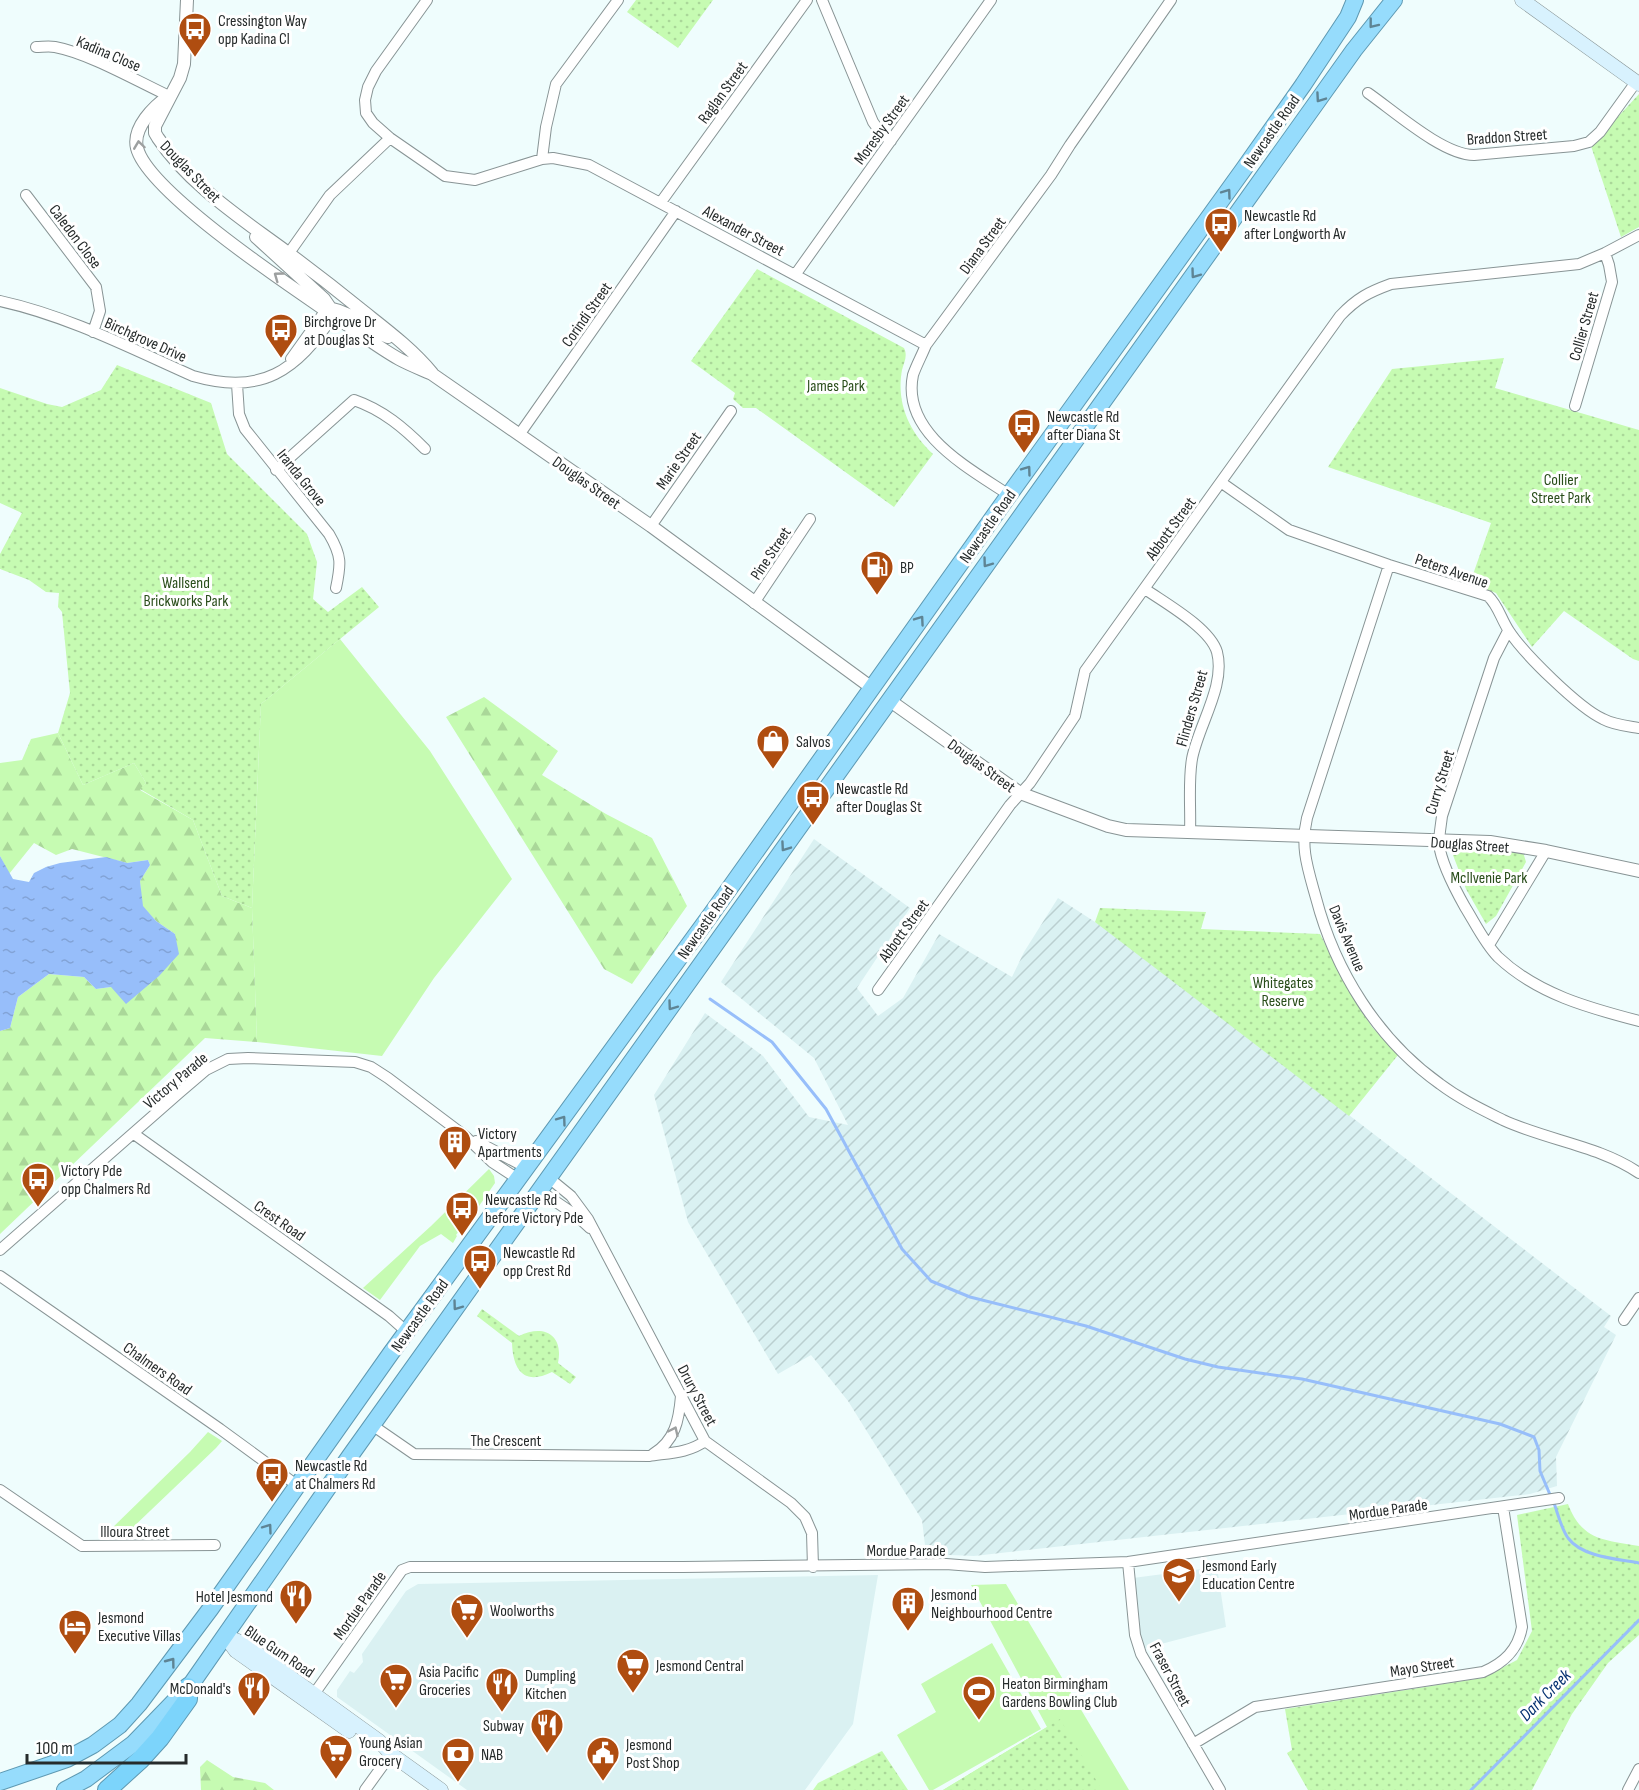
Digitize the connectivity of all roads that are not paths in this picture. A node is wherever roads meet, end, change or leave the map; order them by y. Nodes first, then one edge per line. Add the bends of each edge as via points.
1 (187, 0) edge
2 (427, 0) edge
3 (618, 0) edge
4 (807, 0) edge
5 (822, 0) edge
6 (991, 0) edge
7 (1171, 0) edge
8 (1355, 0) edge
9 (1367, 0) edge
10 (1394, 0) edge
11 (1522, 0) edge
12 (1536, 0) edge
13 (36, 47) dead end
14 (1638, 80) edge
15 (1368, 93) dead end
16 (169, 96) junction
17 (390, 138) junction
18 (891, 141) junction
19 (542, 159) junction
20 (1243, 170) junction
21 (27, 195) dead end
22 (661, 202) junction
23 (225, 206) junction
24 (676, 211) junction
25 (1639, 235) edge
26 (1605, 253) junction
27 (290, 254) junction
28 (795, 275) junction
29 (0, 301) edge
30 (331, 312) junction
31 (93, 332) junction
32 (401, 341) junction
33 (926, 345) junction
34 (432, 374) junction
35 (237, 384) junction
36 (1575, 406) dead end
37 (731, 411) dead end
38 (519, 435) junction
39 (425, 449) dead end
40 (276, 470) junction
41 (1222, 483) junction
42 (1009, 495) junction
43 (810, 519) dead end
44 (651, 526) junction
45 (1389, 565) junction
46 (336, 588) dead end
47 (1145, 589) junction
48 (754, 603) junction
49 (1508, 631) junction
50 (872, 688) junction
51 (889, 700) junction
52 (1639, 728) edge
53 (1020, 793) junction
54 (1190, 833) junction
55 (1303, 837) junction
56 (1439, 842) junction
57 (1546, 851) junction
58 (1639, 870) edge
59 (1489, 945) junction
60 (878, 990) dead end
61 (1639, 1021) edge
62 (134, 1134) junction
63 (523, 1173) junction
64 (1639, 1173) edge
65 (544, 1184) junction
66 (0, 1250) edge
67 (0, 1276) edge
68 (1639, 1298) edge
69 (1624, 1320) dead end
70 (407, 1332) junction
71 (681, 1395) junction
72 (372, 1425) junction
73 (705, 1441) junction
74 (649, 1456) junction
75 (298, 1486) junction
76 (0, 1490) edge
77 (1559, 1498) dead end
78 (1503, 1508) junction
79 (215, 1545) dead end
80 (1128, 1562) junction
81 (813, 1567) junction
82 (202, 1620) junction
83 (225, 1636) junction
84 (188, 1688) junction
85 (314, 1694) junction
86 (1193, 1744) junction
87 (391, 1754) junction
88 (1639, 1769) edge
89 (0, 1782) edge
90 (65, 1790) edge
91 (107, 1790) edge
92 (365, 1790) edge
93 (441, 1790) edge
94 (1221, 1790) edge
95 (1628, 1790) edge

1 - 16 street via 184,64
2 - 17 street via 368,87 366,113
3 - 19 street via 556,84
4 - 22 street, Raglan Street
5 - 18 street via 873,122
6 - 18 street, Moresby Street
7 - 33 street, Diana Street via 1051,175
8 - 20 highway, Newcastle Road via 1314,68
9 - 20 highway via 1308,91
10 -> 51 highway, Newcastle Road via 1354,50
11 - 14 main road
12 - 14 main road
13 - 16 street, Kadina Close via 53,46 73,53
14 - 15 street, Braddon Street via 1589,142 1474,155 1462,155 1439,144
16 - 23 street, Douglas Street via 155,133 184,169
30 -> 16 street, Douglas Street via 209,226 147,167 137,147 138,132 153,109
17 - 19 street via 445,176 475,180
17 - 27 street via 330,195
18 - 28 street, Moresby Street
19 - 22 street, Alexander Street via 589,165
42 -> 20 highway, Newcastle Road
21 - 31 street, Caledon Close via 96,287 99,311
22 - 24 street, Alexander Street
23 - 27 street, Douglas Street
23 - 30 street via 319,294
24 - 28 street, Alexander Street
24 - 38 street, Corindi Street
25 - 26 street, Abbott Street
26 - 36 street, Collier Street via 1612,282
26 - 41 street, Abbott Street via 1579,264 1392,285 1367,293 1340,316
27 - 32 street, Douglas Street
28 - 33 street, Alexander Street
29 - 31 street, Birchgrove Drive via 42,311
30 - 32 street via 347,314
30 - 34 street, Douglas Street via 397,358
30 - 35 street, Birchgrove Drive via 280,370
31 - 35 street, Birchgrove Drive via 193,376
32 - 34 street, Douglas Street
33 - 42 street, Diana Street via 914,375 913,404 924,428 936,442
34 - 38 street, Douglas Street
35 - 40 street, Iranda Grove via 239,414 245,429
37 - 44 street, Marie Street
38 - 44 street, Douglas Street
39 - 40 street via 402,426 354,400
40 - 46 street, Iranda Grove via 338,549
41 - 45 street, Peters Avenue via 1289,530
41 - 47 street, Abbott Street
50 -> 42 highway, Newcastle Road
43 - 48 street, Pine Street
44 - 48 street, Douglas Street
45 - 49 street, Peters Avenue via 1488,596
45 - 55 street, Davis Avenue
47 - 53 street, Abbott Street via 1085,671 1075,716
47 - 54 street, Flinders Street via 1205,633 1217,651 1219,671 1192,758
48 - 50 street, Douglas Street
49 - 52 street, Peters Avenue via 1562,688 1594,715
49 - 56 street, Curry Street via 1494,658 1442,816
50 - 51 highway, Douglas Street
63 -> 50 highway, Newcastle Road
51 - 53 street, Douglas Street
51 -> 65 highway, Newcastle Road
53 - 54 street, Douglas Street via 1108,826
53 - 60 street, Abbott Street
54 - 55 street, Douglas Street
55 - 56 street, Douglas Street
55 - 64 street, Davis Avenue via 1322,921 1341,965 1360,1000 1411,1061 1465,1101 1506,1122 1612,1158
56 - 57 street, Douglas Street via 1490,842
56 - 59 street, Curry Street via 1457,893
57 - 58 street, Douglas Street
57 - 59 street
59 - 61 street, Curry Street via 1528,979 1558,996
62 - 63 street, Victory Parade via 179,1093 228,1059 363,1064
62 - 66 street, Victory Parade
62 - 70 street, Crest Road
63 - 65 highway
63 - 70 highway, Newcastle Road
65 - 71 street, Drury Street via 598,1238
65 -> 72 highway, Newcastle Road
67 - 75 street, Chalmers Road
68 - 69 street
70 - 75 highway, Newcastle Road
71 - 73 street, Drury Street
74 -> 71 street via 661,1449 676,1429
72 - 74 street, The Crescent via 414,1454
72 - 83 highway, Newcastle Road
73 - 74 street, The Crescent via 681,1452
73 - 81 street, Drury Street via 805,1517 812,1533
82 -> 75 highway, Newcastle Road
76 - 79 street, Illoura Street via 82,1546
77 - 78 street, Mordue Parade
78 - 80 street, Mordue Parade
78 - 86 street, Mayo Street via 1522,1627 1520,1640 1500,1663 1483,1672 1255,1707
80 - 81 street, Mordue Parade
80 - 86 street, Fraser Street via 1135,1635 1141,1654
81 - 85 street, Mordue Parade via 410,1567 402,1570
82 - 83 highway
89 -> 82 highway, Newcastle Road via 67,1759 120,1725
83 - 84 highway, Newcastle Road
83 - 85 main road, Blue Gum Road via 243,1643
83 - 87 main road, Blue Gum Road via 236,1651 375,1749
84 - 90 highway, Newcastle Road via 133,1744
84 - 91 highway via 188,1700 160,1737
85 - 87 main road, Blue Gum Road via 380,1741
86 - 94 street, Fraser Street
87 - 92 street
87 - 93 main road, Blue Gum Road
88 - 95 street

